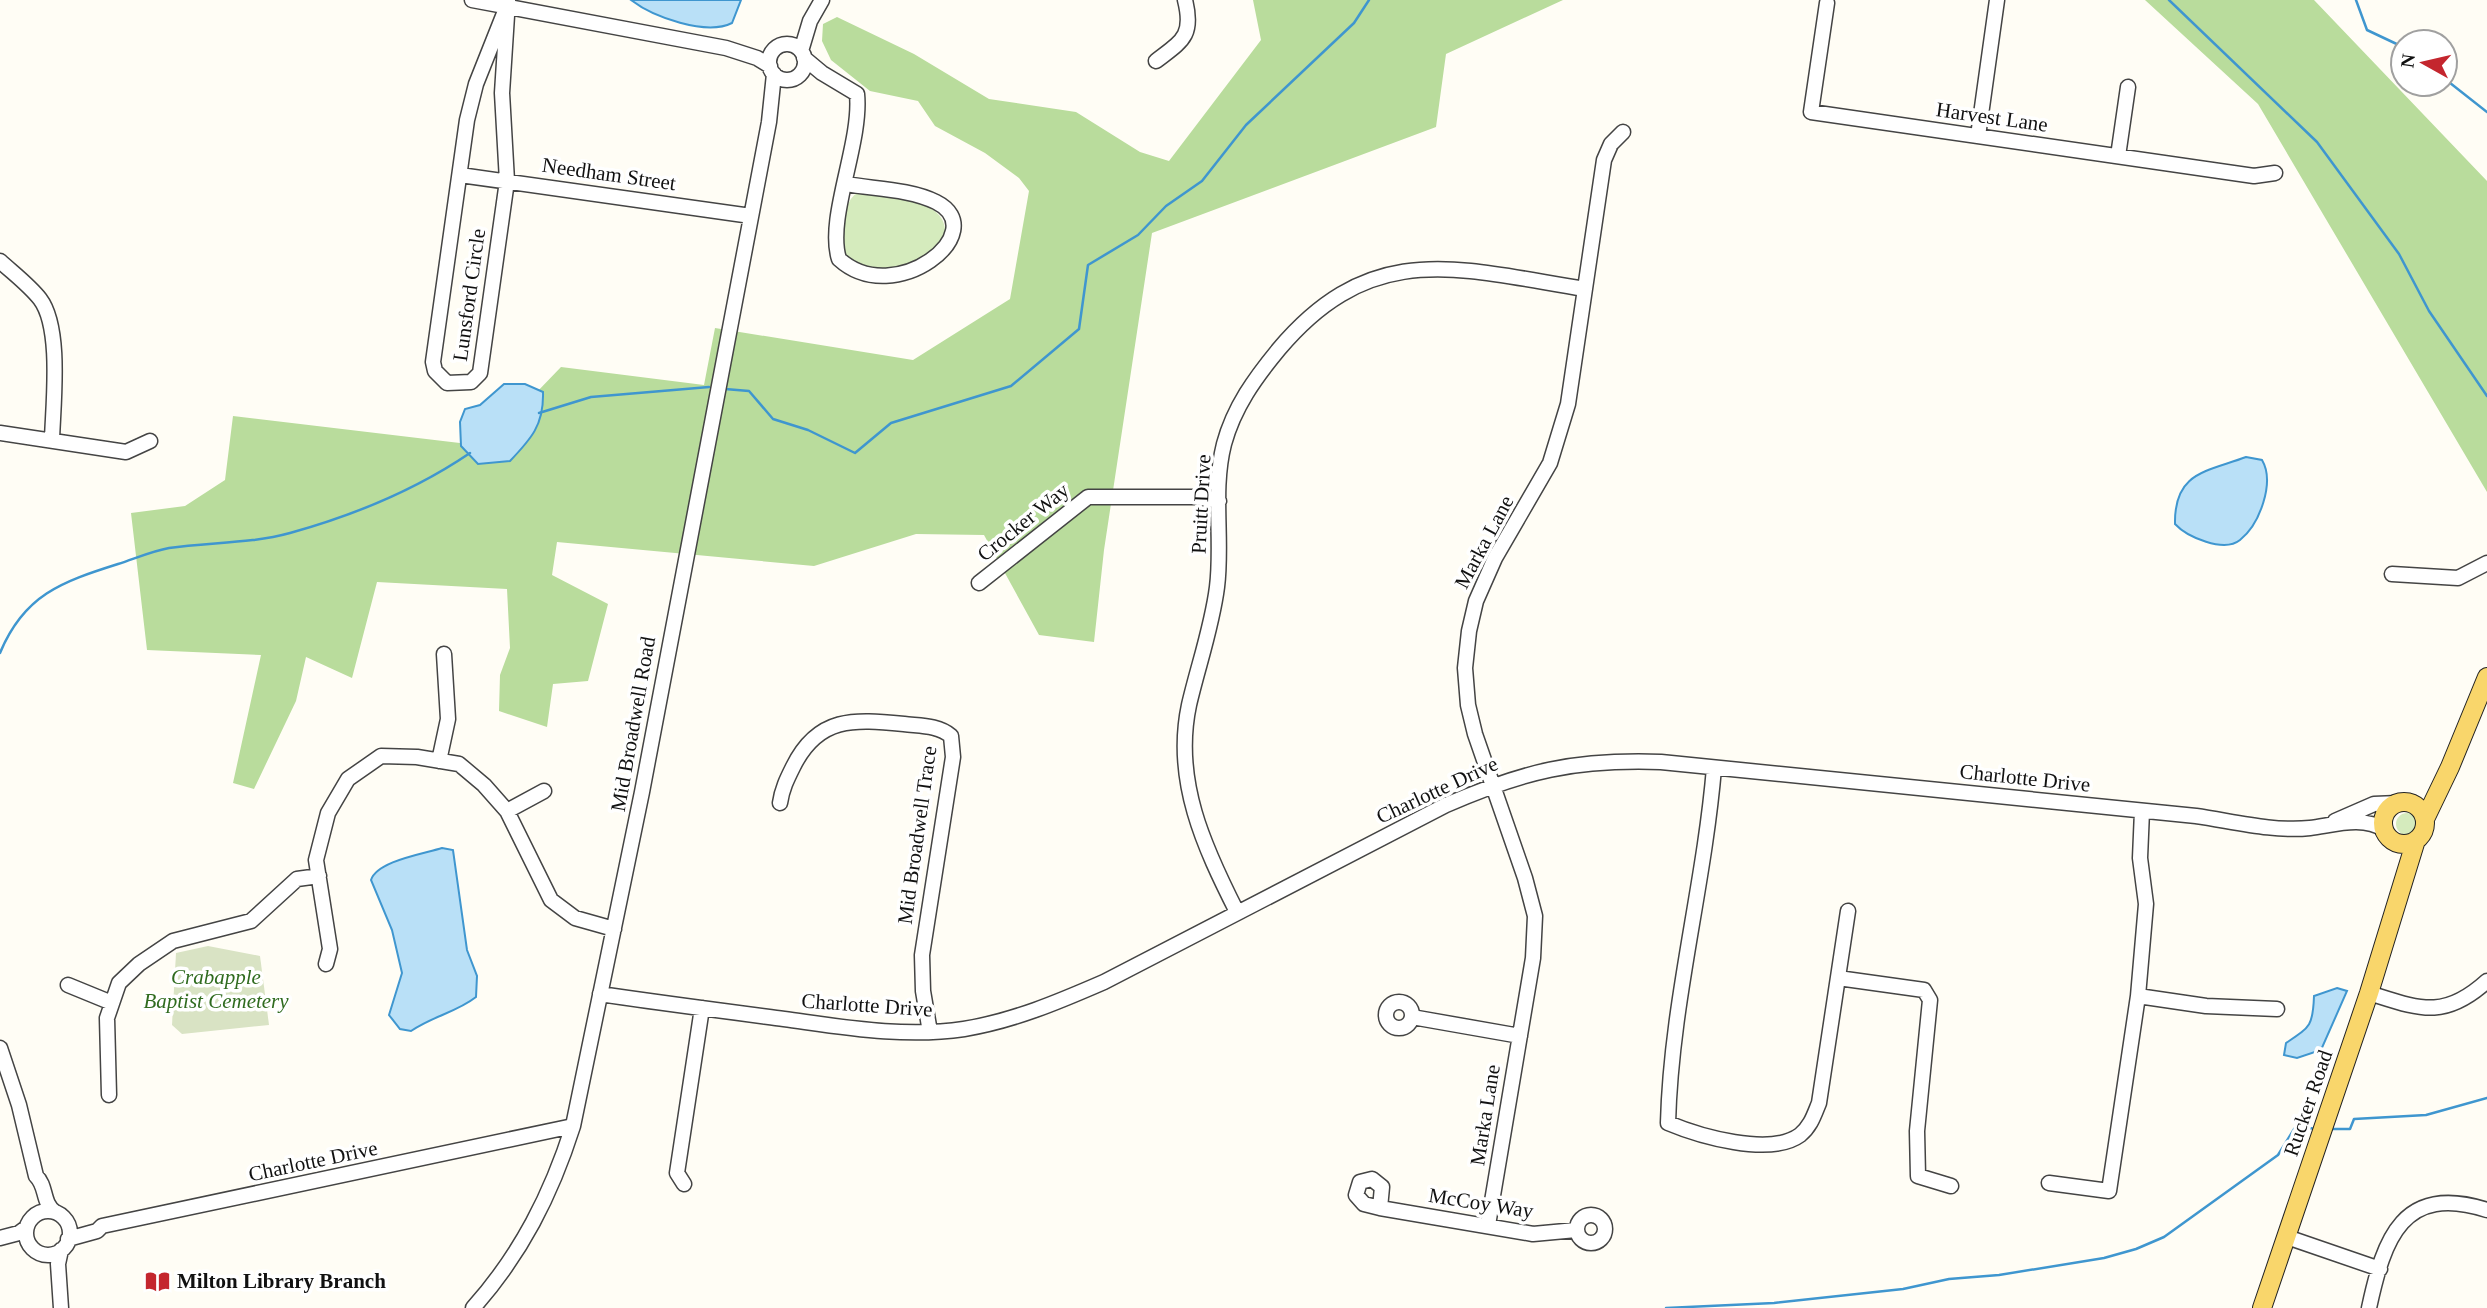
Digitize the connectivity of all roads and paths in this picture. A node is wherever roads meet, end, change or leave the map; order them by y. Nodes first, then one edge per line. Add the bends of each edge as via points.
1 (472, 0) edge
2 (1185, 0) edge
3 (1997, 0) edge
4 (508, 3) edge
5 (1827, 3) dead end
6 (818, 6) edge
7 (782, 46) junction
8 (726, 48) junction
9 (803, 54) junction
10 (1156, 61) dead end
11 (772, 70) junction
12 (822, 73) junction
13 (796, 76) junction
14 (2127, 87) dead end
15 (769, 122) junction
16 (1623, 132) dead end
17 (1978, 136) junction
18 (2118, 156) junction
19 (2275, 173) dead end
20 (460, 175) junction
21 (507, 181) junction
22 (846, 184) junction
23 (751, 216) junction
24 (0, 261) edge
25 (1585, 289) junction
26 (0, 433) edge
27 (52, 440) junction
28 (150, 441) dead end
29 (1219, 500) junction
30 (2487, 563) edge
31 (2392, 574) dead end
32 (979, 583) dead end
33 (444, 654) dead end
34 (2487, 677) edge
35 (2454, 751) junction
36 (439, 761) junction
37 (1714, 768) junction
38 (1493, 784) junction
39 (544, 791) dead end
40 (780, 803) dead end
41 (2401, 803) junction
42 (507, 811) junction
43 (2142, 811) junction
44 (2425, 819) junction
45 (2331, 823) junction
46 (2386, 833) junction
47 (2416, 840) junction
48 (319, 876) junction
49 (1848, 911) dead end
50 (1237, 912) junction
51 (2394, 912) junction
52 (614, 929) junction
53 (326, 964) dead end
54 (1838, 978) junction
55 (2487, 981) edge
56 (68, 985) dead end
57 (2369, 993) junction
58 (600, 994) junction
59 (2138, 996) junction
60 (112, 1003) junction
61 (702, 1008) junction
62 (2277, 1009) dead end
63 (1412, 1017) dead end
64 (930, 1032) junction
65 (1520, 1036) junction
66 (0, 1048) edge
67 (109, 1095) dead end
68 (573, 1126) junction
69 (36, 1176) junction
70 (2049, 1183) dead end
71 (684, 1184) dead end
72 (1951, 1186) dead end
73 (1380, 1208) dead end
74 (2487, 1210) edge
75 (60, 1217) junction
76 (31, 1221) junction
77 (1488, 1225) junction
78 (102, 1226) junction
79 (1576, 1230) dead end
80 (2287, 1237) junction
81 (0, 1238) edge
82 (28, 1243) junction
83 (0, 1244) edge
84 (65, 1245) junction
85 (40, 1254) junction
86 (2380, 1269) junction
87 (60, 1302) edge
88 (473, 1308) edge
89 (2262, 1308) edge
90 (2369, 1308) edge

1 - 4 street
2 - 10 street via 1189,26 1184,40
3 - 17 street
4 - 8 street
4 - 20 street, Lunsford Circle via 476,83
4 - 21 street, Lunsford Circle via 502,93
5 - 17 street, Harvest Lane via 1811,112
6 - 7 street
6 - 9 street
7 - 8 street
7 - 9 street
7 - 11 street via 771,55
8 - 11 street via 757,58
9 - 12 street
9 - 13 street
11 - 13 street via 781,79
11 - 15 street, Mid Broadwell Road
12 - 13 street
12 - 22 street via 857,94 859,111
13 - 15 street, Mid Broadwell Road via 783,90
14 - 18 street
15 - 23 street, Mid Broadwell Road
16 - 25 street, Marka Lane via 1604,160
17 - 18 street, Harvest Lane
18 - 19 street, Harvest Lane via 2254,176
20 - 21 street, Needham Street
20 - 21 street, Lunsford Circle via 433,362 447,383 471,382 480,373
21 - 23 street, Needham Street
22 - 22 street via 835,241 839,259 847,266 877,276 894,276 948,247 953,229 939,203
23 - 52 street, Mid Broadwell Road
24 - 27 street via 41,300 53,340
25 - 29 street, Pruitt Drive via 1432,268 1386,274 1341,293 1297,328 1244,395 1224,446
25 - 38 street, Marka Lane via 1558,442 1540,483 1486,576 1469,631 1468,705
26 - 27 street
27 - 28 street via 126,452
29 - 32 street, Crocker Way via 1088,497
29 - 50 street, Pruitt Drive via 1217,586 1189,708 1185,762 1199,833
30 - 31 street via 2458,578
33 - 36 street via 448,719
34 - 35 main road
35 - 41 main road via 2419,795
35 - 44 main road
36 - 42 street via 459,764
36 - 48 street via 381,756 348,779 328,813 316,859
37 - 38 street, Charlotte Drive via 1620,760 1526,773
37 - 43 street, Charlotte Drive
37 - 54 street via 1710,819 1669,1071 1668,1123 1698,1135 1756,1144 1798,1136 1810,1125 1819,1103
38 - 50 street, Charlotte Drive
38 - 65 street, Marka Lane via 1535,916
39 - 42 street
40 - 64 street, Mid Broadwell Trace via 805,745 832,726 870,721 935,727 951,736 953,757 922,955
41 - 44 main road via 2419,808
41 - 45 street, Charlotte Drive via 2374,804
41 - 46 main road via 2385,816
42 - 52 street via 551,900 575,918
43 - 45 street, Charlotte Drive via 2292,829
43 - 59 street via 2140,858 2146,904
44 - 47 main road via 2425,828
45 - 46 street, Charlotte Drive via 2362,822
46 - 47 main road via 2398,843
46 - 51 main road, Rucker Road via 2394,849 2397,874
47 - 51 main road, Rucker Road
48 - 53 street via 330,949
48 - 60 street via 297,879 251,921 173,941 119,983
49 - 54 street
50 - 64 street, Charlotte Drive via 1053,1004 993,1023
51 - 57 main road, Rucker Road
52 - 58 street, Mid Broadwell Road
54 - 72 street via 1924,990 1930,1000 1917,1131 1918,1176
55 - 57 street via 2450,1006 2426,1010
56 - 60 street
57 - 80 main road, Rucker Road
58 - 61 street, Charlotte Drive
58 - 68 street, Mid Broadwell Road
59 - 62 street via 2206,1006
59 - 70 street via 2109,1191
60 - 67 street via 107,1018
61 - 64 street, Charlotte Drive via 839,1027
61 - 71 street via 677,1172
63 - 65 street
65 - 77 street, Marka Lane
66 - 69 street
68 - 78 street, Charlotte Drive
68 - 88 street, Mid Broadwell Road via 536,1220
69 - 75 street via 50,1208
69 - 76 street
73 - 77 street, McCoy Way
74 - 86 street via 2446,1201 2414,1212 2398,1226
75 - 76 street via 44,1211
75 - 78 street, Charlotte Drive via 72,1225
75 - 84 street
76 - 81 street via 23,1231
76 - 82 street
77 - 79 street, McCoy Way via 1533,1234
78 - 84 street, Charlotte Drive
80 - 86 street
80 - 89 main road, Rucker Road
82 - 83 street
82 - 85 street
84 - 85 street
84 - 87 street via 58,1264
85 - 87 street
86 - 90 street

